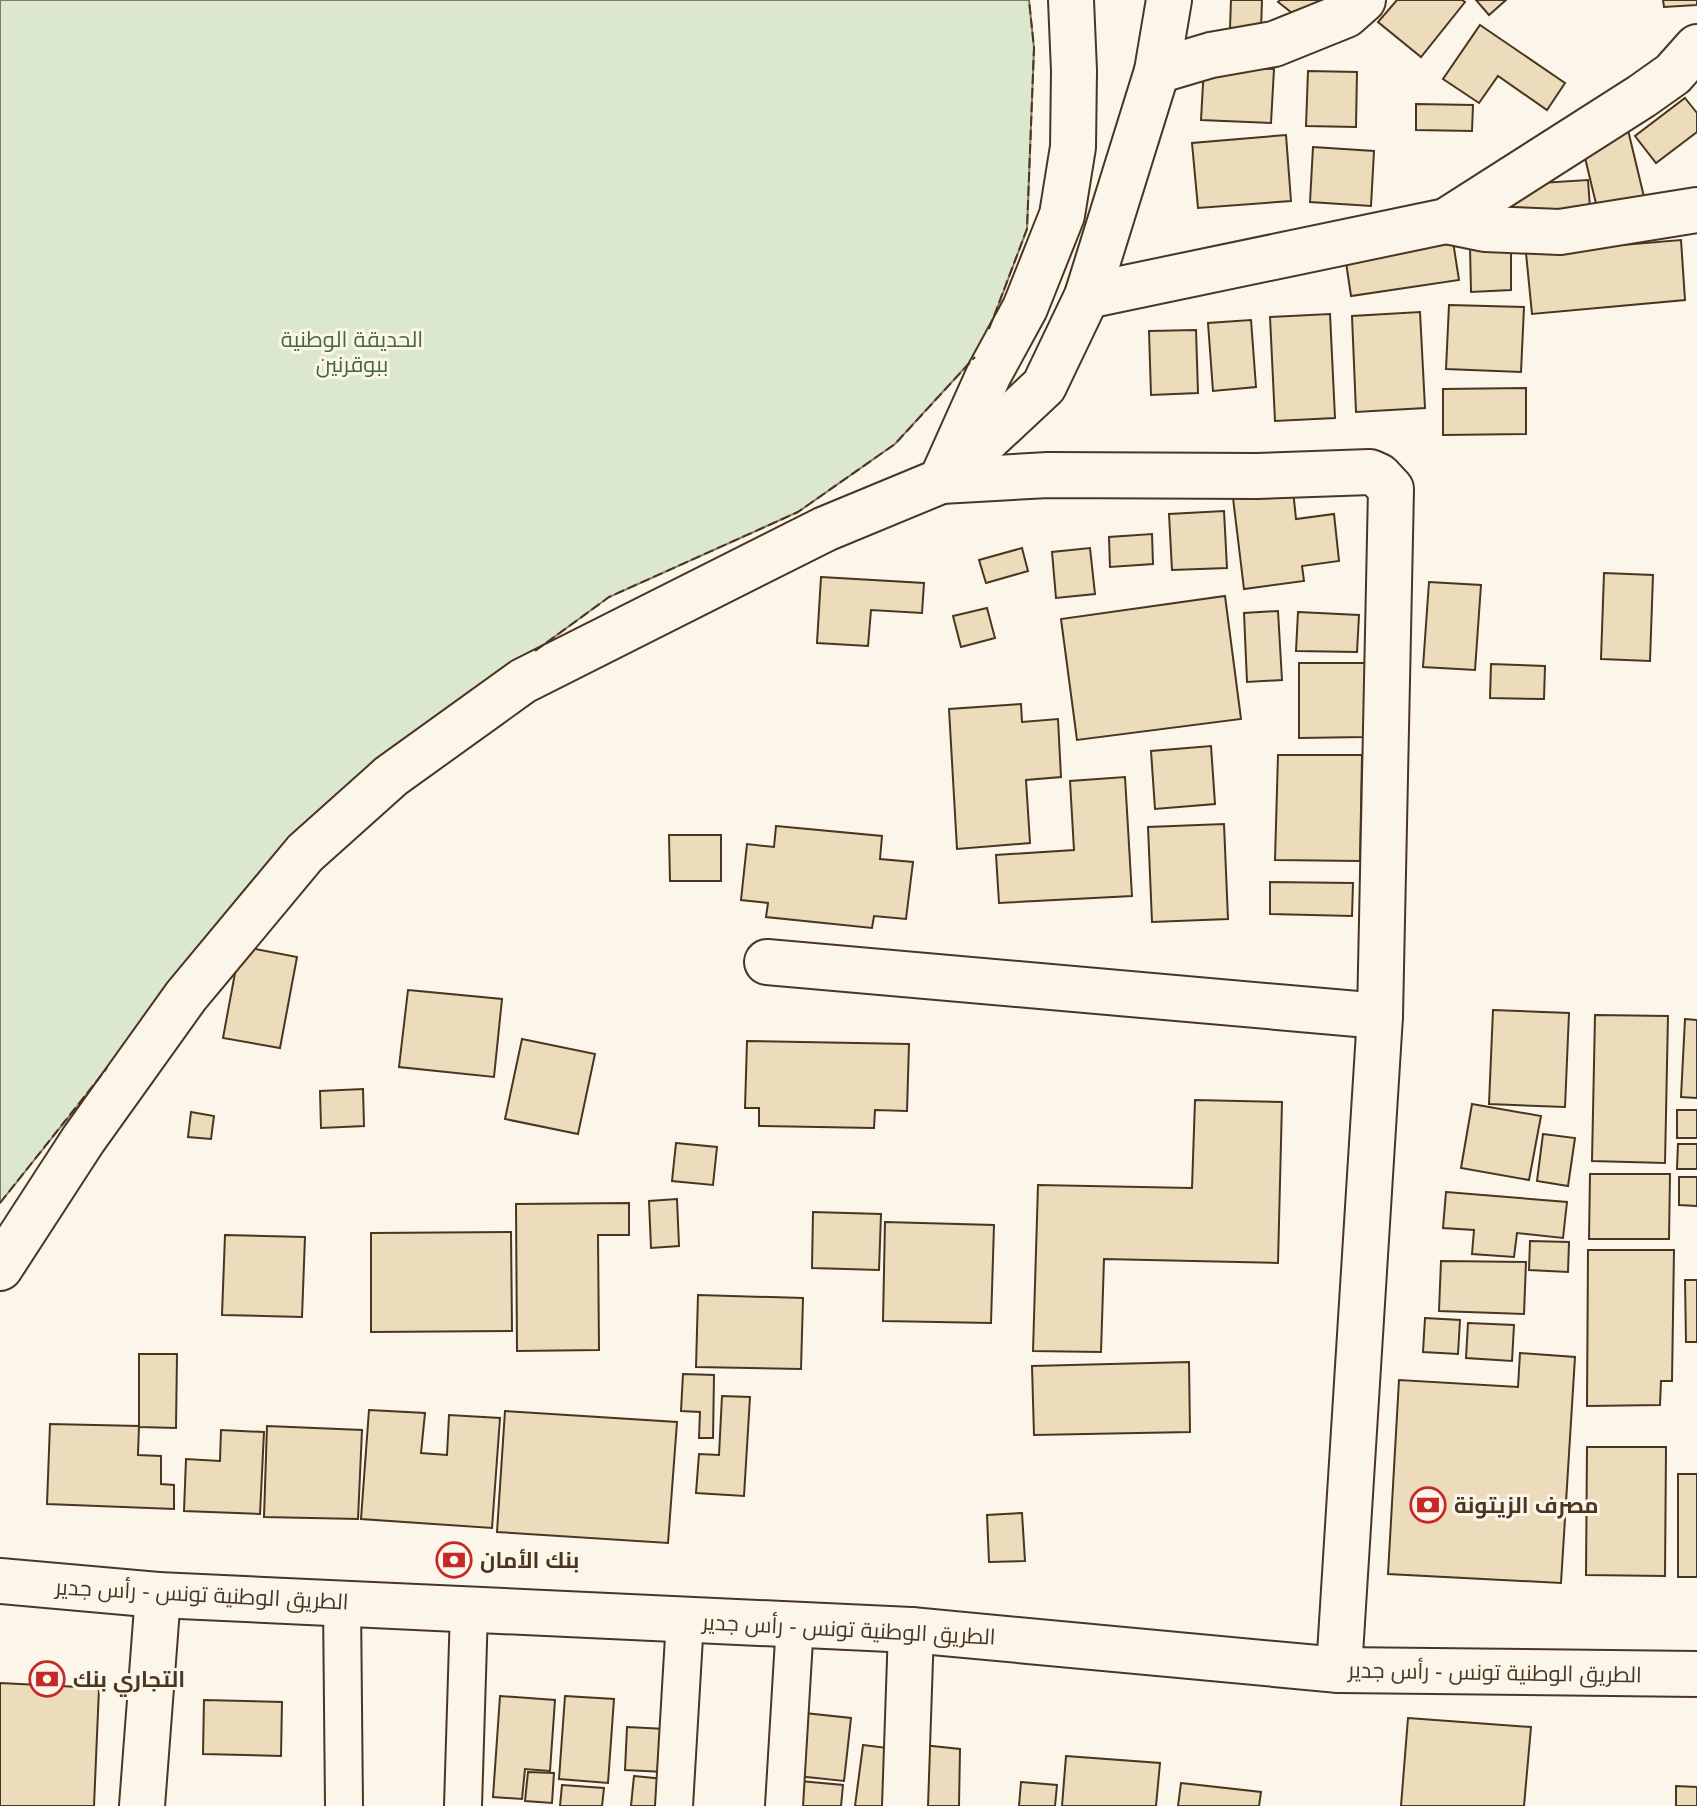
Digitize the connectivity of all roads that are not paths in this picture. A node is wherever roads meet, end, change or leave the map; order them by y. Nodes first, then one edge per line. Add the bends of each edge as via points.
1 (1071, 0) edge
2 (1169, 0) edge
3 (1363, 0) edge
4 (1697, 47) edge
5 (1157, 71) junction
6 (1697, 210) edge
7 (1446, 221) junction
8 (1087, 296) junction
9 (941, 481) junction
10 (767, 962) dead end
11 (1380, 1016) junction
12 (0, 1268) edge
13 (0, 1581) edge
14 (158, 1595) junction
15 (342, 1603) junction
16 (469, 1610) junction
17 (685, 1620) junction
18 (795, 1623) junction
19 (911, 1630) junction
20 (1339, 1670) junction
21 (1697, 1674) edge
22 (142, 1806) edge
23 (344, 1806) edge
24 (463, 1806) edge
25 (674, 1806) edge
26 (784, 1806) edge
27 (905, 1806) edge

1 - 9 street via 1073,147 1062,215 1025,308
2 - 5 street
3 - 5 street via 1346,15 1274,44
4 - 7 street via 1673,74 1642,96
5 - 8 street
6 - 7 street via 1560,232 1485,229
7 - 8 street
8 - 9 street via 1044,386
9 - 11 street via 1370,472 1386,481 1391,489 1391,566
9 - 12 street via 825,529 523,681 391,776 305,853 186,996
10 - 11 street
11 - 20 street
13 - 14 street, الطريق الوطنية تونس - رأس جدير
14 - 15 street, الطريق الوطنية تونس - رأس جدير
14 - 22 street
15 - 16 street, الطريق الوطنية تونس - رأس جدير
15 - 23 street
16 - 17 street, الطريق الوطنية تونس - رأس جدير
16 - 24 street
17 - 18 street, الطريق الوطنية تونس - رأس جدير
17 - 25 street
18 - 19 street, الطريق الوطنية تونس - رأس جدير
18 - 26 street
19 - 20 street, الطريق الوطنية تونس - رأس جدير
19 - 27 street
20 - 21 street, الطريق الوطنية تونس - رأس جدير

